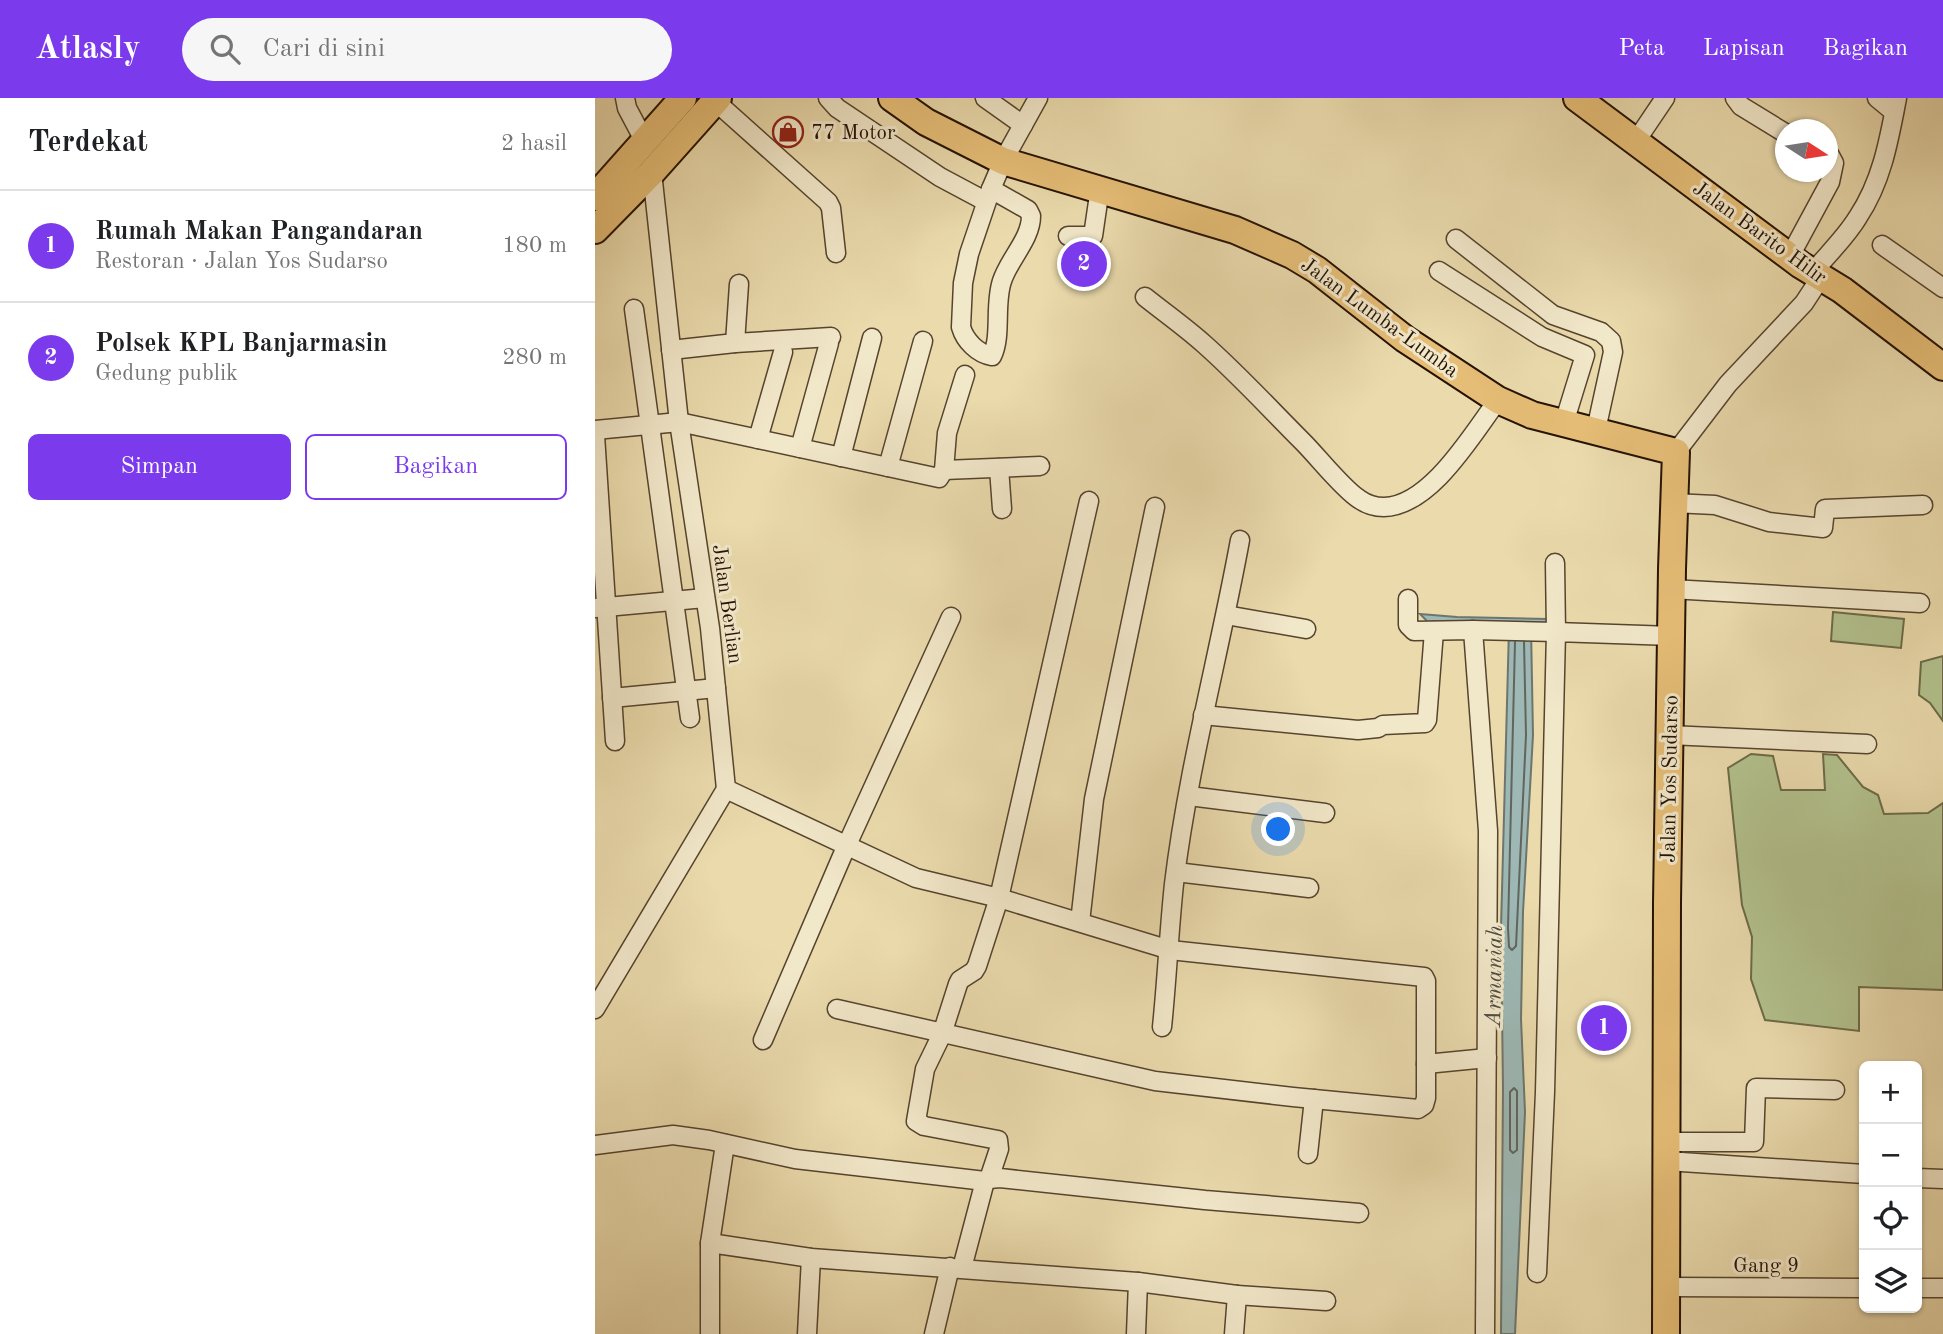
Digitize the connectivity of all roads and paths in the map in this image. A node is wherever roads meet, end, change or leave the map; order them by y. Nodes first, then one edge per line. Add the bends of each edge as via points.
1 (625, 98) edge
2 (683, 98) edge
3 (828, 98) edge
4 (892, 98) edge
5 (985, 98) edge
6 (1038, 98) edge
7 (1577, 98) edge
8 (1665, 98) edge
9 (1735, 98) edge
10 (1751, 98) edge
11 (1877, 98) edge
12 (717, 99) edge
13 (1896, 105) edge
14 (1782, 119) edge
15 (1023, 125) junction
16 (1775, 127) edge
17 (1636, 141) junction
18 (646, 142) junction
19 (1003, 161) junction
20 (652, 172) junction
21 (1830, 182) edge
22 (1100, 188) junction
23 (988, 195) junction
24 (595, 197) edge
25 (595, 230) edge
26 (1067, 236) dead end
27 (1456, 240) dead end
28 (1882, 245) dead end
29 (1785, 252) junction
30 (836, 254) dead end
31 (1439, 271) dead end
32 (1817, 275) junction
33 (740, 284) dead end
34 (1943, 288) edge
35 (1145, 297) dead end
36 (634, 309) dead end
37 (872, 338) dead end
38 (923, 341) dead end
39 (735, 343) junction
40 (671, 350) junction
41 (783, 352) dead end
42 (1940, 362) edge
43 (965, 374) dead end
44 (1498, 400) junction
45 (679, 422) junction
46 (1564, 422) junction
47 (650, 425) junction
48 (1596, 430) junction
49 (595, 432) edge
50 (758, 439) junction
51 (800, 448) junction
52 (1676, 452) junction
53 (841, 457) junction
54 (1040, 466) dead end
55 (888, 467) junction
56 (999, 468) junction
57 (944, 470) junction
58 (1089, 501) dead end
59 (1673, 503) junction
60 (1923, 505) dead end
61 (1155, 507) dead end
62 (1002, 509) dead end
63 (1240, 540) dead end
64 (1555, 563) dead end
65 (1671, 589) junction
66 (705, 598) junction
67 (1408, 599) dead end
68 (674, 601) junction
69 (1920, 603) dead end
70 (601, 608) edge
71 (1226, 615) junction
72 (951, 617) dead end
73 (1306, 629) dead end
74 (1473, 630) junction
75 (1434, 631) junction
76 (1556, 632) junction
77 (1672, 636) junction
78 (716, 688) junction
79 (687, 691) junction
80 (612, 698) junction
81 (1203, 715) junction
82 (690, 718) dead end
83 (1669, 735) junction
84 (615, 741) dead end
85 (1867, 744) dead end
86 (726, 789) junction
87 (1189, 796) junction
88 (1325, 814) dead end
89 (846, 848) junction
90 (1176, 872) junction
91 (1309, 888) dead end
92 (999, 898) junction
93 (1080, 922) junction
94 (1170, 950) junction
95 (595, 1009) edge
96 (837, 1009) dead end
97 (1162, 1027) dead end
98 (942, 1034) junction
99 (763, 1040) dead end
100 (1487, 1058) junction
101 (1426, 1064) junction
102 (1835, 1090) dead end
103 (1314, 1099) junction
104 (725, 1144) junction
105 (595, 1145) edge
106 (1666, 1151) junction
107 (1308, 1154) dead end
108 (1859, 1172) edge
109 (1922, 1178) edge
110 (1943, 1179) edge
111 (987, 1180) junction
112 (1359, 1213) dead end
113 (710, 1243) junction
114 (811, 1258) junction
115 (956, 1268) junction
116 (1537, 1273) dead end
117 (1138, 1282) junction
118 (1667, 1287) junction
119 (1859, 1287) edge
120 (1922, 1288) edge
121 (1943, 1288) edge
122 (1237, 1295) junction
123 (1327, 1301) dead end
124 (710, 1334) edge
125 (807, 1334) edge
126 (934, 1334) edge
127 (1136, 1334) edge
128 (1234, 1334) edge
129 (1485, 1334) edge
130 (1666, 1334) edge

1 - 18 street
2 - 18 highway
3 - 23 street via 940,177
4 - 19 highway, Jalan Lumba-Lumba via 926,122
5 - 15 street
6 - 15 street
7 - 17 highway, Jalan Barito Hilir
8 - 17 street
9 - 16 street
10 - 14 street
11 - 13 street
12 - 20 highway
12 - 30 street via 828,202
13 - 32 street via 1887,153 1872,193
15 - 19 street
17 - 29 highway, Jalan Barito Hilir
18 - 24 highway
19 - 22 highway, Jalan Lumba-Lumba
19 - 23 street
20 - 25 highway
20 - 40 street, Jalan Berlian
21 - 29 street
22 - 26 street via 1093,236
22 - 44 highway, Jalan Lumba-Lumba via 1234,230 1291,255
23 - 23 street via 963,283 961,327 976,349 992,356 1002,280 1031,216 1028,210
27 - 48 street via 1553,315 1601,332 1611,341 1613,352
28 - 34 street
29 - 32 highway, Jalan Barito Hilir
31 - 46 street via 1542,337 1585,355
32 - 42 highway, Jalan Barito Hilir
32 - 52 street via 1804,303 1728,384
33 - 39 street
35 - 44 street via 1204,344 1369,505 1394,506 1423,490 1443,473
36 - 47 street
37 - 53 street
38 - 55 street
39 - 40 street
39 - 51 street via 830,340
40 - 45 street, Jalan Berlian
41 - 50 street
43 - 57 street via 947,433
44 - 46 highway, Jalan Lumba-Lumba
45 - 47 street
45 - 50 street
45 - 66 street, Jalan Berlian
46 - 48 highway, Jalan Lumba-Lumba
47 - 49 street
47 - 68 street
48 - 52 highway, Jalan Lumba-Lumba
49 - 70 street
50 - 51 street
51 - 53 street
52 - 59 highway, Jalan Yos Sudarso
53 - 55 street
54 - 56 street
55 - 57 street via 939,478
56 - 57 street
56 - 62 street
58 - 92 street
59 - 60 street via 1715,505 1769,522 1823,528 1825,509
59 - 65 highway, Jalan Yos Sudarso
61 - 93 street via 1094,799
63 - 71 street
64 - 76 street
65 - 69 street
65 - 77 highway, Jalan Yos Sudarso
66 - 68 street
66 - 78 street, Jalan Berlian
67 - 75 street via 1409,628
68 - 70 street
68 - 79 street
70 - 80 street
71 - 73 street
71 - 81 street
72 - 89 street
74 - 75 street
74 - 76 street
74 - 100 street via 1488,831
75 - 81 street via 1425,723 1358,730
76 - 77 street
76 - 116 street
77 - 83 highway, Jalan Yos Sudarso
78 - 79 street
78 - 86 street, Jalan Berlian
79 - 80 street
79 - 82 street
80 - 84 street
81 - 87 street
83 - 85 street
83 - 106 highway, Jalan Yos Sudarso
86 - 89 street
86 - 95 street
87 - 88 street
87 - 90 street
89 - 92 street via 916,878
89 - 99 street
90 - 91 street
90 - 94 street
92 - 93 street
92 - 98 street via 975,971 960,979
93 - 94 street
94 - 97 street
94 - 101 street via 1424,977
96 - 98 street
98 - 103 street via 1156,1081
98 - 111 street via 925,1069 916,1121 998,1140
100 - 101 street
100 - 129 street
101 - 103 street via 1426,1098 1418,1109
102 - 106 street via 1756,1088 1754,1142
103 - 107 street
104 - 105 street via 673,1135
104 - 111 street via 795,1159
104 - 113 street
106 - 108 street
106 - 118 highway, Jalan Yos Sudarso
109 - 110 street
111 - 112 street
111 - 115 street
113 - 114 street
113 - 124 street
114 - 115 street
114 - 125 street
115 - 117 street
115 - 126 street
117 - 122 street
117 - 127 street
118 - 119 street, Gang 9
118 - 130 highway, Jalan Yos Sudarso
120 - 121 street
122 - 123 street
122 - 128 street

